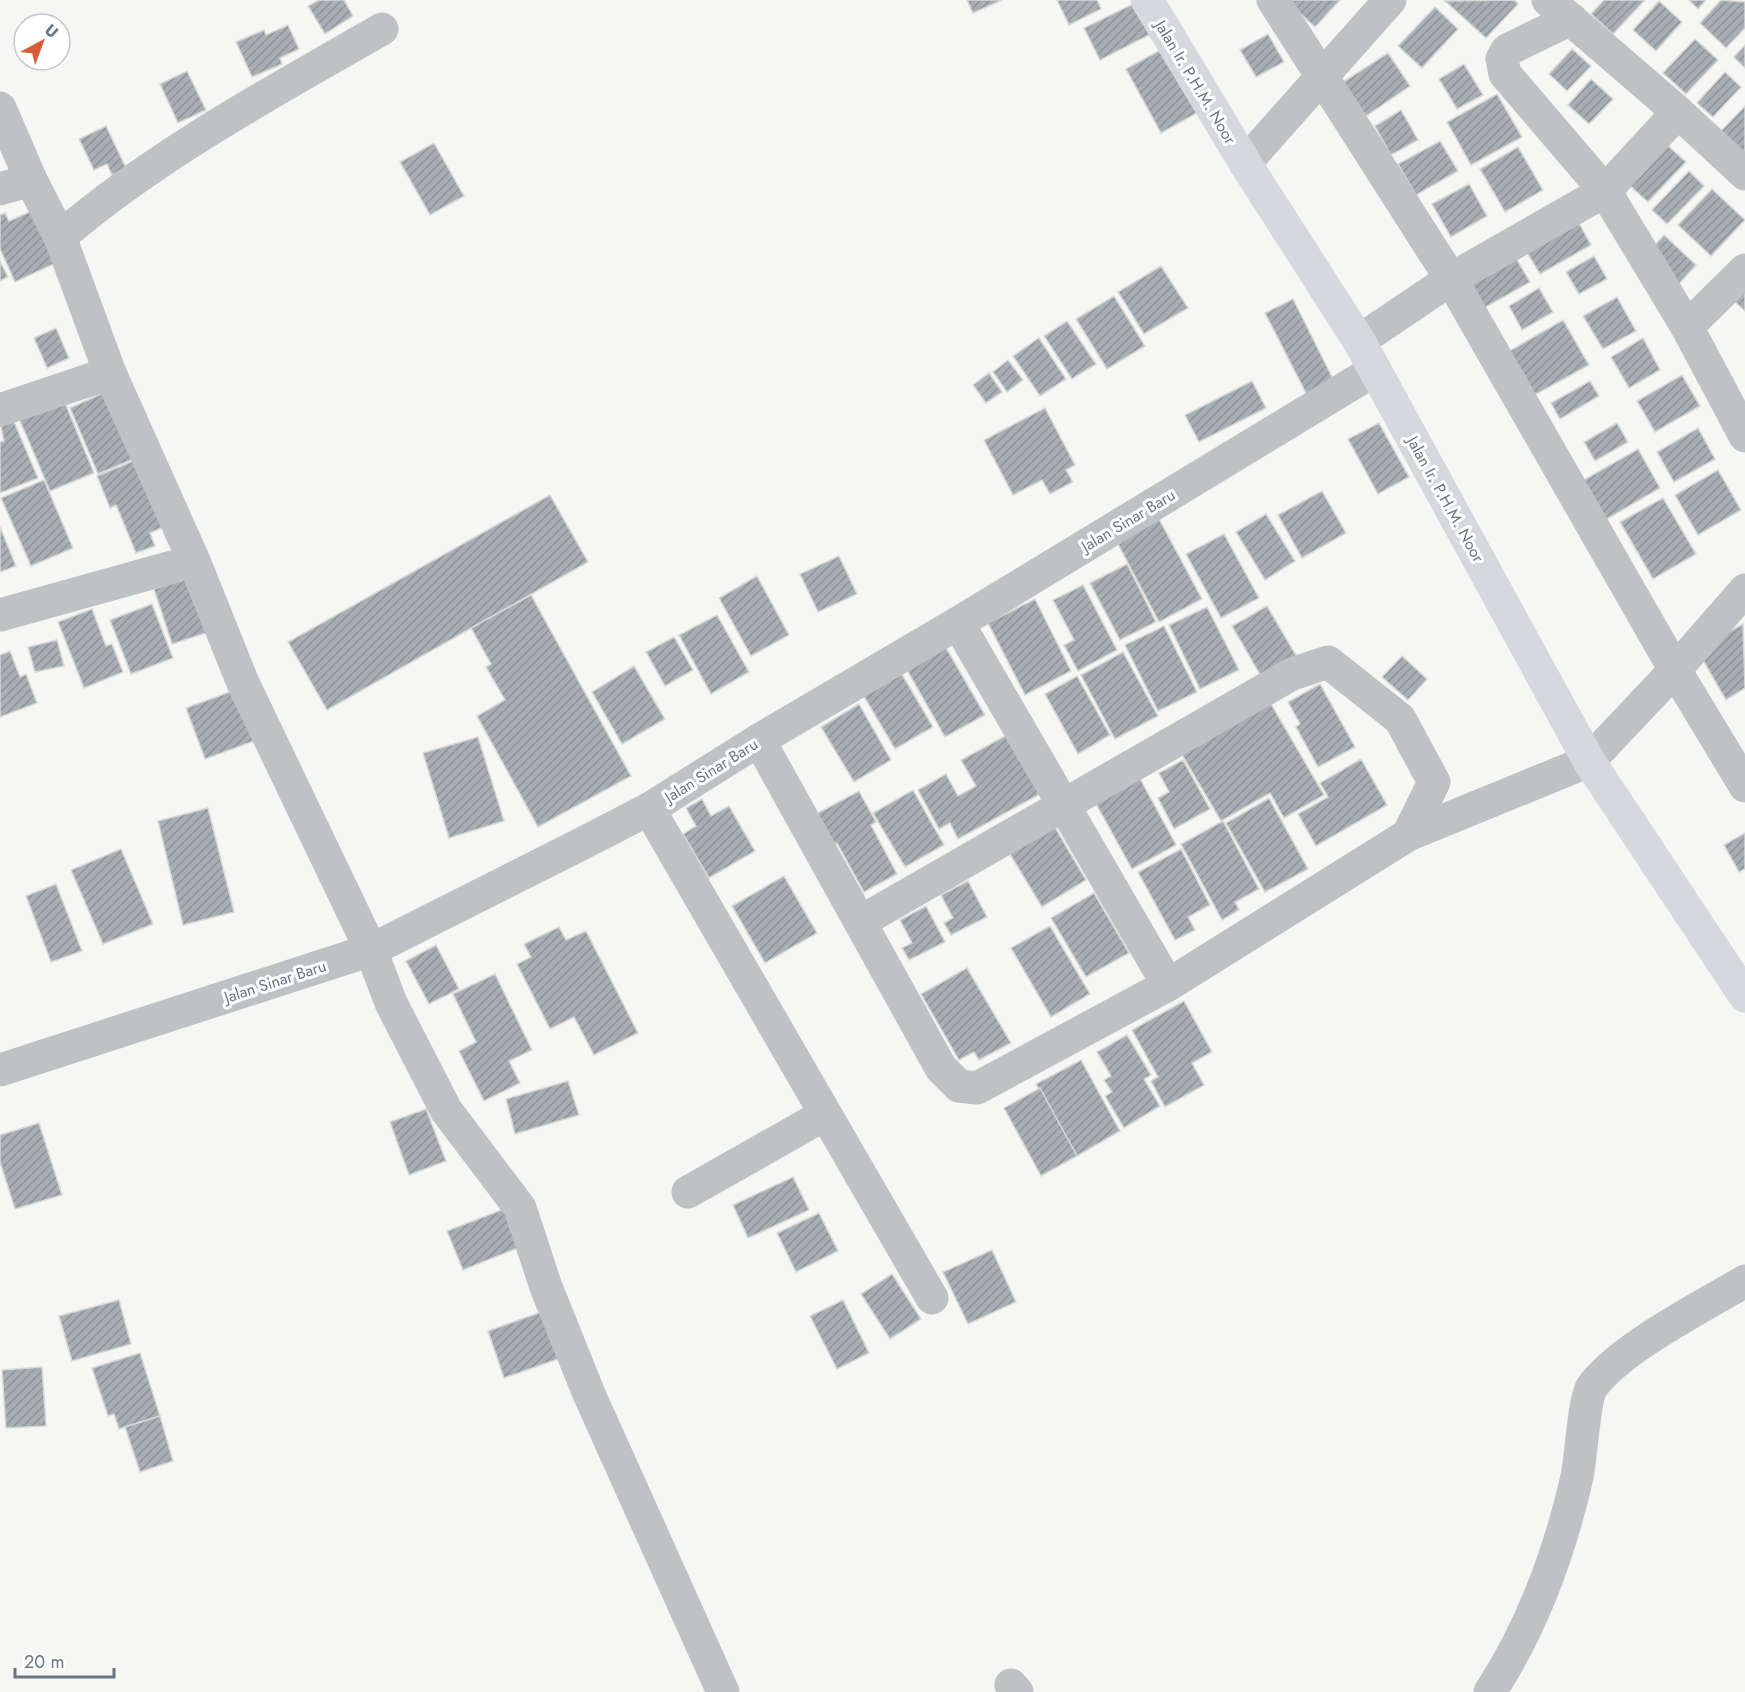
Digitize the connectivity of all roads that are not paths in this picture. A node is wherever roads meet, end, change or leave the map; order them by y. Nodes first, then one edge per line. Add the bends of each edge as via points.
1 (1148, 0) edge
2 (1273, 0) edge
3 (1390, 0) edge
4 (1559, 10) edge
5 (382, 29) dead end
6 (1321, 75) junction
7 (0, 108) edge
8 (1678, 112) junction
9 (1245, 163) junction
10 (1745, 174) edge
11 (31, 180) junction
12 (0, 189) edge
13 (1605, 191) junction
14 (60, 237) junction
15 (1745, 270) edge
16 (1451, 279) junction
17 (1687, 327) junction
18 (1359, 341) junction
19 (1376, 370) junction
20 (110, 373) junction
21 (0, 410) edge
22 (1745, 436) edge
23 (194, 561) junction
24 (1745, 590) edge
25 (0, 615) edge
26 (958, 623) junction
27 (1675, 670) junction
28 (759, 740) junction
29 (1589, 761) junction
30 (1745, 786) edge
31 (1066, 805) junction
32 (649, 809) junction
33 (1408, 835) junction
34 (860, 922) junction
35 (371, 950) junction
36 (1168, 985) junction
37 (1745, 996) edge
38 (0, 1070) edge
39 (824, 1115) junction
40 (688, 1192) dead end
41 (1745, 1281) edge
42 (932, 1298) dead end
43 (723, 1692) edge
44 (1490, 1692) edge

1 - 9 main road, Jalan Ir. P.H.M. Noor
2 - 6 street
3 - 6 street
4 - 8 street
4 - 13 street via 1508,50 1502,58 1502,68
5 - 14 street via 141,174
6 - 9 street
6 - 16 street
7 - 11 street
8 - 10 street
8 - 13 street
9 - 18 main road, Jalan Ir. P.H.M. Noor
11 - 12 street
11 - 14 street
13 - 16 street
13 - 17 street
14 - 20 street
15 - 17 street
16 - 18 street
16 - 27 street
17 - 22 street
18 - 19 main road, Jalan Ir. P.H.M. Noor
19 - 26 street, Jalan Sinar Baru
19 - 29 main road, Jalan Ir. P.H.M. Noor
20 - 21 street
20 - 23 street
23 - 25 street
23 - 35 street via 243,683
24 - 27 street
26 - 28 street, Jalan Sinar Baru
26 - 31 street
27 - 29 street
27 - 30 street
28 - 32 street, Jalan Sinar Baru
28 - 34 street
29 - 33 street
29 - 37 main road, Jalan Ir. P.H.M. Noor
31 - 33 street via 1292,674 1328,662 1400,718 1434,782
31 - 34 street
31 - 36 street
32 - 35 street, Jalan Sinar Baru
32 - 39 street
33 - 36 street
34 - 36 street via 941,1068 959,1086 977,1088 993,1081
35 - 38 street, Jalan Sinar Baru
35 - 43 street via 391,1003 446,1110 520,1208 546,1287 589,1394
39 - 40 street
39 - 42 street
41 - 44 street via 1620,1358 1590,1389 1577,1476 1552,1563 1528,1623

